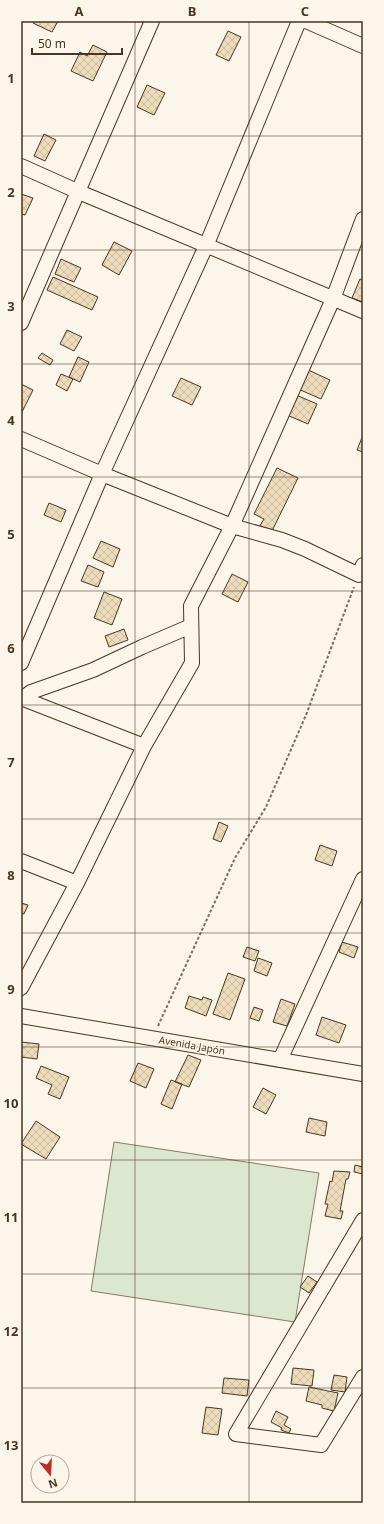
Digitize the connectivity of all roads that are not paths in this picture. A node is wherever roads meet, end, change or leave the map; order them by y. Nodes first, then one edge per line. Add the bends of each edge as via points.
1 (152, 21) edge
2 (299, 21) edge
3 (306, 21) edge
4 (363, 46) edge
5 (21, 166) edge
6 (79, 192) junction
7 (363, 219) edge
8 (206, 246) junction
9 (332, 299) junction
10 (363, 311) edge
11 (21, 323) edge
12 (21, 439) edge
13 (102, 474) junction
14 (232, 526) junction
15 (361, 570) edge
16 (191, 626) junction
17 (21, 663) edge
18 (22, 698) edge
19 (144, 746) junction
20 (21, 861) edge
21 (363, 879) edge
22 (77, 883) junction
23 (21, 988) edge
24 (21, 1016) edge
25 (280, 1060) junction
26 (363, 1074) edge
27 (363, 1220) edge
28 (363, 1377) edge

1 - 6 street
2 - 8 street
3 - 4 street
5 - 6 street
6 - 8 street
6 - 11 street
7 - 9 street
8 - 9 street
8 - 13 street
9 - 10 street
9 - 14 street
12 - 13 street
13 - 14 street
13 - 17 street
14 - 15 street via 282,540
14 - 16 street via 191,606
16 - 18 street via 93,670 31,692
16 - 19 street via 192,663
18 - 19 street
19 - 22 street
20 - 22 street
21 - 25 street
22 - 23 street
24 - 25 street, Avenida Japón
25 - 26 street, Avenida Japón
27 - 28 street via 236,1434 321,1446

